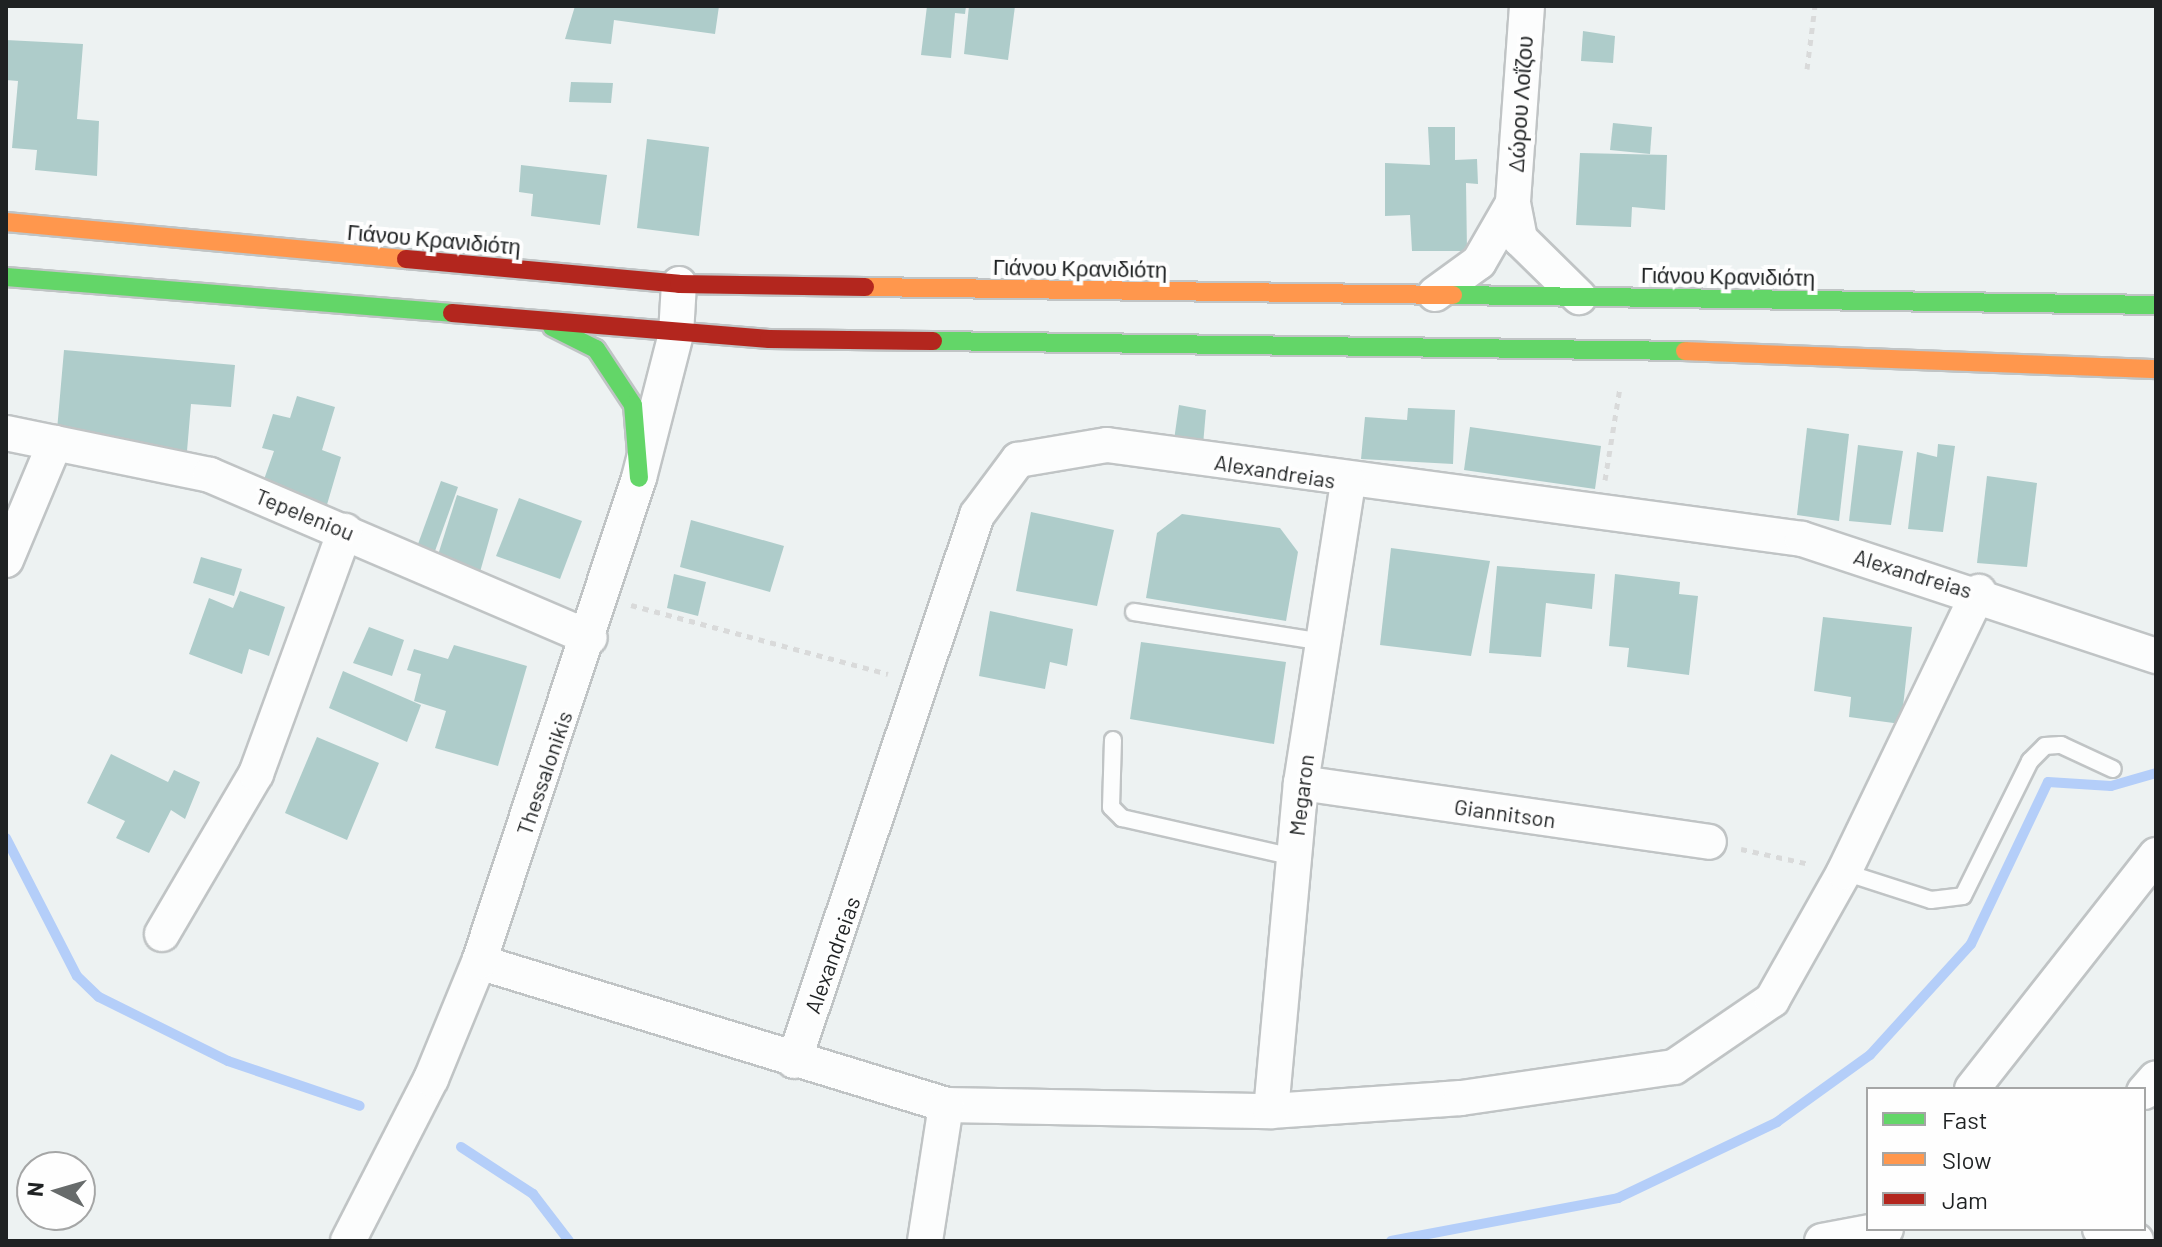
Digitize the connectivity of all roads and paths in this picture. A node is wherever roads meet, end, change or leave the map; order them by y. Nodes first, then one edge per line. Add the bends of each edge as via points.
1 (1527, 6) edge
2 (1815, 6) edge
3 (1807, 69) dead end
4 (1513, 203) junction
5 (6, 222) edge
6 (6, 277) edge
7 (679, 284) junction
8 (1435, 294) junction
9 (1579, 297) junction
10 (2156, 305) edge
11 (542, 322) junction
12 (676, 334) junction
13 (1626, 350) junction
14 (2156, 369) edge
15 (6, 433) edge
16 (55, 443) junction
17 (639, 478) junction
18 (1348, 482) junction
19 (1600, 515) junction
20 (345, 531) junction
21 (6, 560) edge
22 (1979, 592) junction
23 (602, 598) junction
24 (1134, 612) dead end
25 (590, 638) junction
26 (1323, 642) junction
27 (2156, 656) edge
28 (924, 683) junction
29 (1113, 740) dead end
30 (2113, 769) dead end
31 (1301, 783) junction
32 (1709, 842) joint
33 (2156, 855) edge
34 (1294, 857) junction
35 (1844, 872) junction
36 (162, 934) dead end
37 (479, 962) junction
38 (794, 1061) junction
39 (1974, 1087) edge
40 (946, 1105) junction
41 (1271, 1111) junction
42 (1875, 1231) edge
43 (2106, 1231) edge
44 (348, 1241) edge
45 (925, 1241) edge
46 (1822, 1241) edge
47 (2136, 1241) edge

1 - 4 street, Δώρου Λοΐζου
2 - 3 path
4 - 8 street, Δώρου Λοΐζου via 1479,262
4 - 9 street, Δώρου Λοΐζου via 1520,239
5 - 7 main road, Γιάνου Κρανιδιότη
6 - 11 main road
7 - 8 main road, Γιάνου Κρανιδιότη
7 - 12 street, Thessalonikis
8 - 9 main road, Γιάνου Κρανιδιότη
9 - 10 main road, Γιάνου Κρανιδιότη
11 - 12 main road
11 - 17 main road via 596,349 633,405
12 - 13 main road
12 - 17 street, Thessalonikis
13 - 14 main road
13 - 19 path
15 - 16 street, Tepeleniou
16 - 20 street, Tepeleniou via 210,475
16 - 21 street
17 - 23 street, Thessalonikis
18 - 19 street, Alexandreias
18 - 26 street, Megaron
18 - 28 street, Alexandreias via 1107,445 1018,460 977,515
19 - 22 street, Alexandreias via 1802,539
20 - 25 street, Tepeleniou
20 - 36 street via 256,774
22 - 27 street, Alexandreias
22 - 35 street
23 - 25 street, Thessalonikis
23 - 28 path
24 - 26 lane
25 - 37 street, Thessalonikis
26 - 31 street, Megaron
28 - 38 street, Alexandreias
29 - 34 lane via 1111,807 1122,818
30 - 35 lane via 2061,745 2045,746 2030,761 1963,896 1931,900
31 - 32 street, Giannitson
31 - 34 street, Megaron
32 - 35 path
33 - 39 street
34 - 41 street, Megaron
35 - 41 street via 1772,1000 1674,1067 1461,1098
37 - 38 street
37 - 44 street, Thessalonikis via 431,1079
38 - 40 street
40 - 41 street
40 - 45 street
42 - 46 street
43 - 47 street

